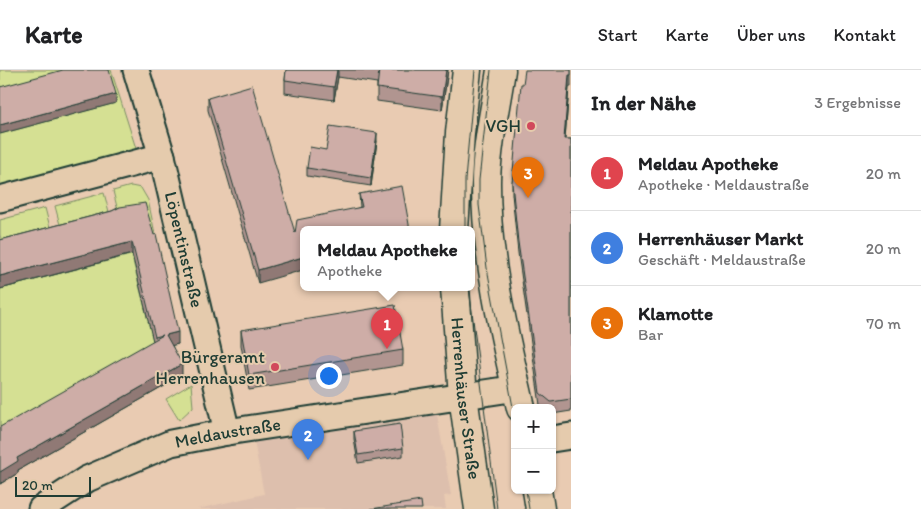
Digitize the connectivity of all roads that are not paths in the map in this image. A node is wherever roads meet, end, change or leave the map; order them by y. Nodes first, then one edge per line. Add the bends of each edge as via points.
1 (136, 70) edge
2 (467, 70) edge
3 (501, 70) edge
4 (162, 156) junction
5 (0, 199) edge
6 (454, 226) edge
7 (455, 291) edge
8 (463, 396) junction
9 (519, 398) edge
10 (227, 432) junction
11 (571, 436) edge
12 (556, 438) edge
13 (538, 494) edge
14 (41, 509) edge
15 (480, 509) edge
16 (540, 509) edge

1 - 4 street, Löpentinstraße
2 - 6 street
3 - 9 street via 486,180 487,221 495,286
4 - 5 street
4 - 10 street, Löpentinstraße
7 - 8 street, Herrenhäuser Straße
8 - 9 street, Meldaustraße
8 - 10 street, Meldaustraße
8 - 15 street, Herrenhäuser Straße
10 - 14 street, Meldaustraße via 171,443 87,479
11 - 12 street
13 - 16 street

